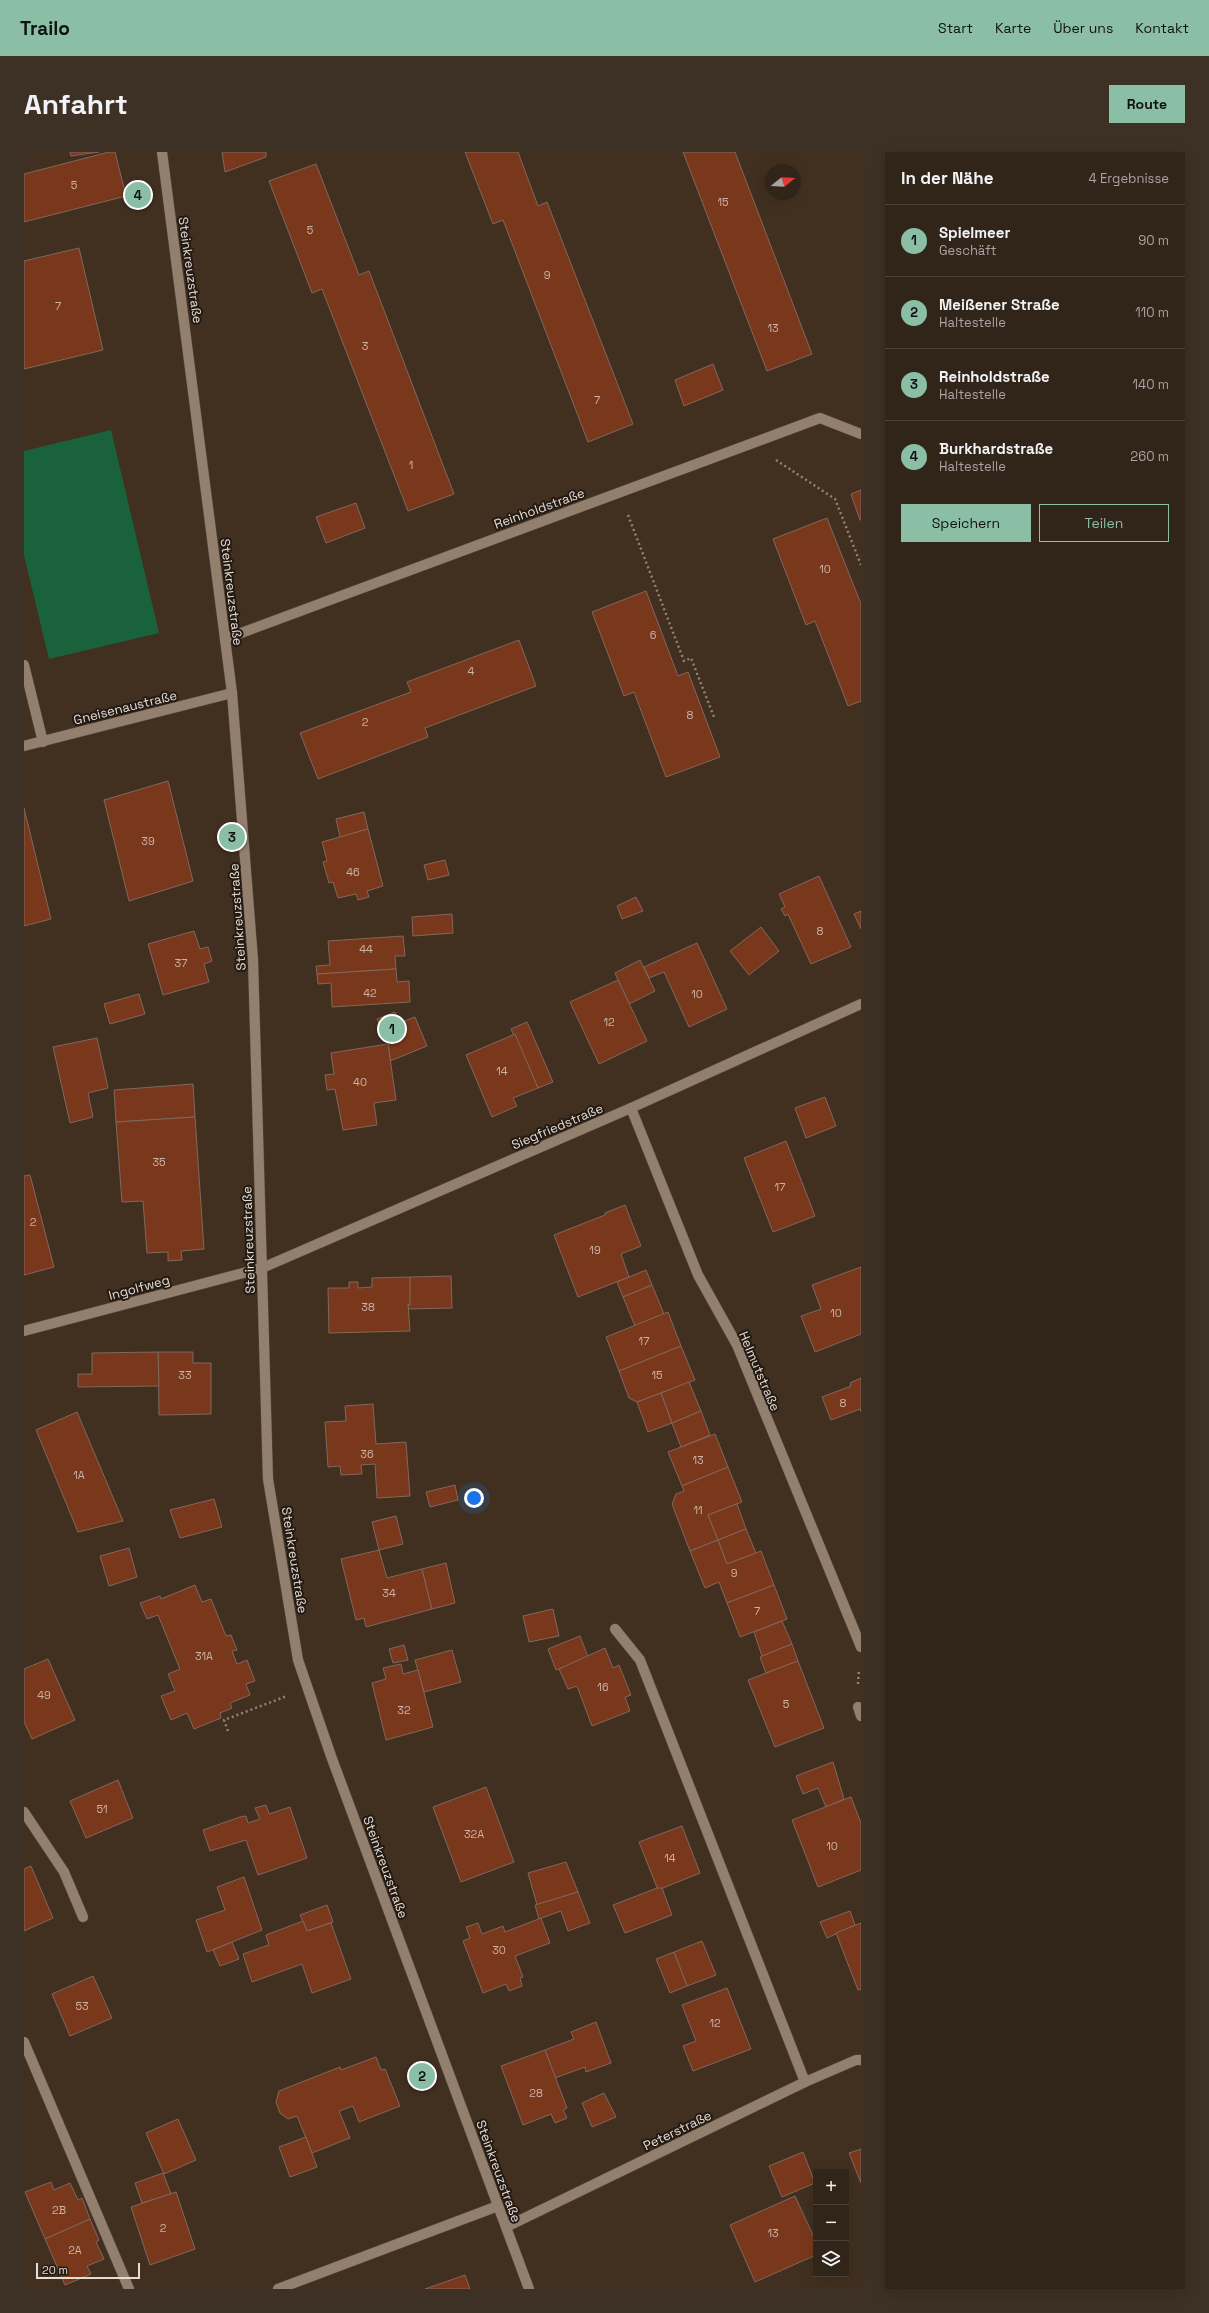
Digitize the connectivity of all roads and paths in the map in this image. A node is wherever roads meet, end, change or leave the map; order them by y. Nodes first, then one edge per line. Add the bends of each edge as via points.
1 (162, 152) edge
2 (861, 434) edge
3 (751, 443) junction
4 (619, 492) junction
5 (861, 565) edge
6 (225, 639) junction
7 (24, 665) edge
8 (232, 693) junction
9 (714, 717) dead end
10 (43, 742) junction
11 (24, 746) edge
12 (861, 1004) edge
13 (631, 1108) junction
14 (262, 1268) junction
15 (24, 1331) edge
16 (614, 1629) dead end
17 (860, 1647) edge
18 (308, 1689) junction
19 (859, 1711) edge
20 (228, 1731) dead end
21 (24, 1812) edge
22 (83, 1917) dead end
23 (24, 2042) edge
24 (861, 2060) edge
25 (805, 2082) junction
26 (498, 2206) junction
27 (506, 2227) junction
28 (130, 2289) edge
29 (278, 2289) edge
30 (529, 2289) edge

1 - 6 street, Steinkreuzstraße
2 - 3 street, Reinholdstraße via 820,418
3 - 4 street, Reinholdstraße
3 - 5 path via 835,500
4 - 6 street, Reinholdstraße
4 - 9 path via 684,661 691,658
6 - 8 street, Steinkreuzstraße
7 - 10 street
8 - 10 street, Gneisenaustraße
8 - 14 street, Steinkreuzstraße via 253,960
10 - 11 street, Gneisenaustraße
12 - 13 street, Siegfriedstraße
13 - 14 street, Siegfriedstraße
13 - 17 street, Helmutstraße via 698,1276 737,1344
14 - 15 street, Ingolfweg
14 - 18 street, Steinkreuzstraße via 268,1479 298,1660
16 - 25 street via 640,1660
17 - 19 path
18 - 20 path via 224,1720
18 - 26 street, Steinkreuzstraße
21 - 22 street via 64,1872
23 - 28 street
24 - 25 street, Peterstraße
25 - 27 street, Peterstraße
26 - 27 street, Steinkreuzstraße
26 - 29 street
27 - 30 street, Steinkreuzstraße

